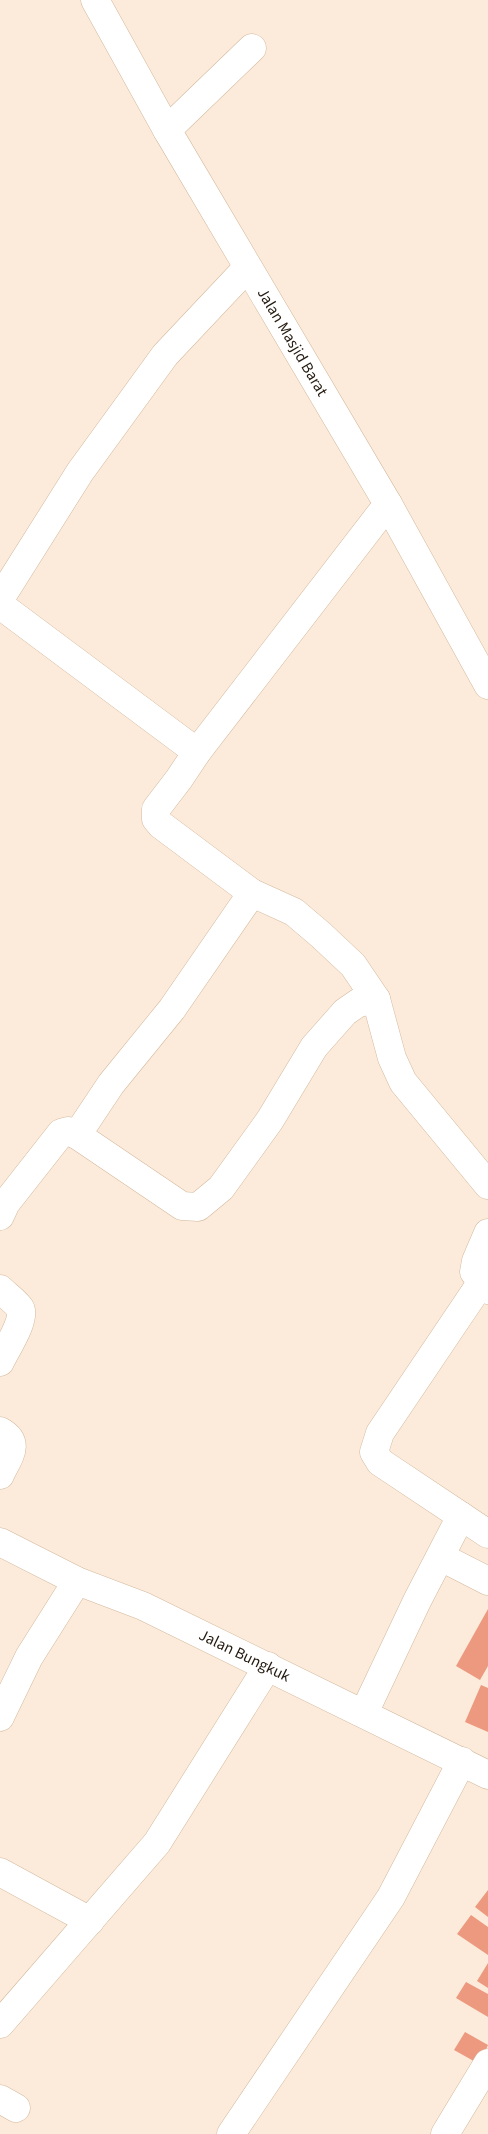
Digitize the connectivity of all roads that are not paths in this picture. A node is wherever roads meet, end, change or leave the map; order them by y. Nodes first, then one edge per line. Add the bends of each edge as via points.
1 (95, 0) edge
2 (252, 48) dead end
3 (167, 130) junction
4 (247, 268) junction
5 (388, 504) junction
6 (0, 600) edge
7 (0, 605) edge
8 (488, 684) edge
9 (197, 752) junction
10 (252, 893) junction
11 (376, 999) junction
12 (77, 1135) junction
13 (488, 1186) edge
14 (0, 1216) edge
15 (488, 1233) edge
16 (484, 1287) edge
17 (0, 1289) edge
18 (0, 1362) edge
19 (0, 1431) edge
20 (0, 1475) edge
21 (461, 1516) junction
22 (488, 1534) edge
23 (2, 1547) edge
24 (441, 1557) junction
25 (77, 1581) junction
26 (488, 1581) edge
27 (268, 1666) junction
28 (364, 1713) junction
29 (0, 1717) edge
30 (462, 1761) junction
31 (488, 1775) edge
32 (0, 1872) edge
33 (90, 1921) junction
34 (0, 2024) edge
35 (488, 2063) edge
36 (231, 2134) edge
37 (445, 2134) edge

1 - 3 street, Jalan Masjid Barat
2 - 3 street
3 - 4 street, Jalan Masjid Barat
4 - 5 street, Jalan Masjid Barat
4 - 6 street via 165,355 80,472
5 - 8 street, Jalan Masjid Barat
5 - 9 street
7 - 9 street
9 - 10 street via 180,780 156,809 156,818 161,826
10 - 11 street via 294,912 321,935 353,965
10 - 12 street via 172,1009 111,1084
11 - 12 street via 358,1003 346,1012 314,1047 270,1120 221,1188 198,1207 182,1206
11 - 13 street via 392,1058 403,1082
12 - 14 street via 68,1131 61,1133 6,1203
15 - 16 street via 474,1272
16 - 21 street via 380,1433 374,1452 380,1462
17 - 18 street via 22,1313
19 - 20 street via 12,1439 13,1444
21 - 22 street
21 - 24 street
23 - 25 street, Jalan Bungkuk
24 - 26 street
24 - 28 street
25 - 27 street, Jalan Bungkuk via 143,1606
25 - 29 street via 29,1657
27 - 28 street, Jalan Bungkuk
27 - 33 street via 157,1843
28 - 30 street, Jalan Bungkuk
30 - 31 street, Jalan Bungkuk
30 - 36 street via 391,1897
32 - 33 street
33 - 34 street
35 - 37 street

